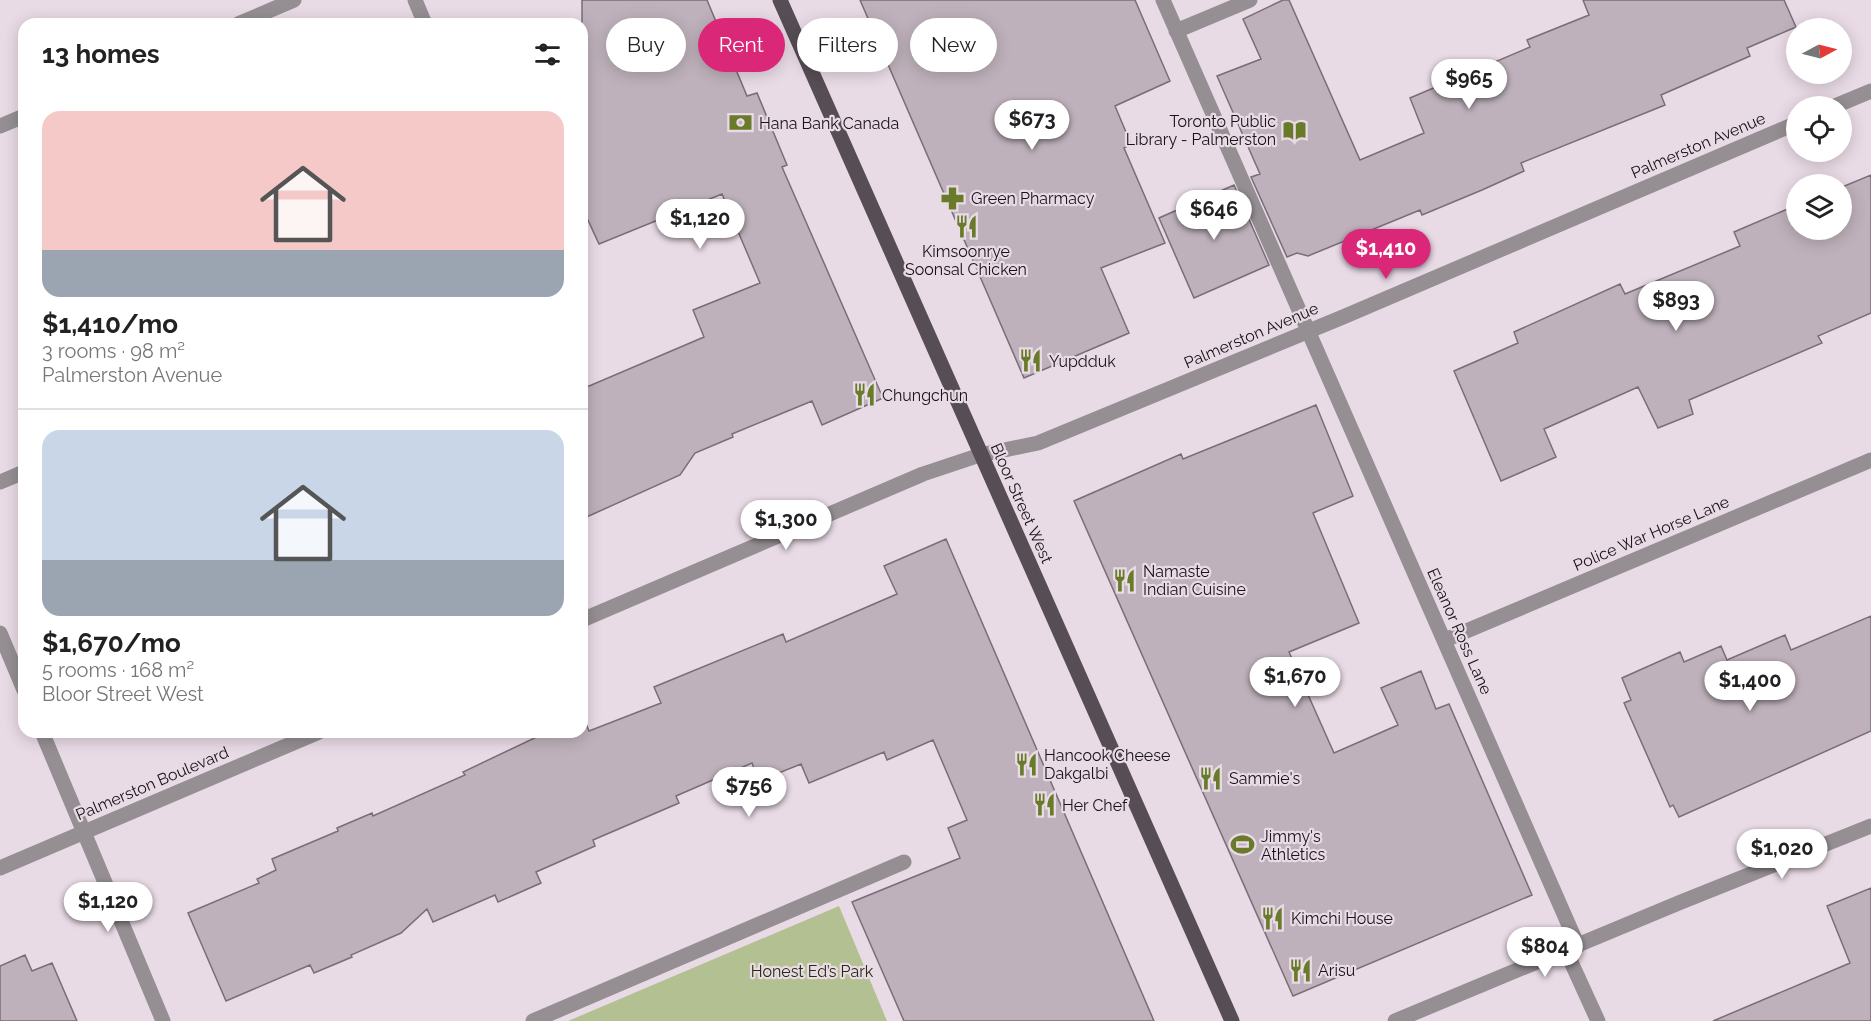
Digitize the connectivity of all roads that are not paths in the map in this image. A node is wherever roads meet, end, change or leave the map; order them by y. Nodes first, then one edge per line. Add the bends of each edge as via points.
1 (294, 0) edge
2 (415, 0) edge
3 (780, 0) edge
4 (1163, 0) edge
5 (1250, 0) edge
6 (252, 18) edge
7 (422, 18) edge
8 (1176, 31) junction
9 (1871, 91) edge
10 (1852, 99) edge
11 (18, 118) edge
12 (0, 126) edge
13 (1786, 128) edge
14 (1309, 331) junction
15 (980, 455) junction
16 (1871, 460) edge
17 (18, 474) edge
18 (0, 482) edge
19 (588, 617) edge
20 (0, 633) edge
21 (1444, 640) junction
22 (18, 676) edge
23 (44, 738) edge
24 (305, 738) edge
25 (1871, 826) edge
26 (83, 832) junction
27 (904, 861) dead end
28 (0, 868) edge
29 (1572, 948) junction
30 (163, 1021) edge
31 (533, 1021) edge
32 (1232, 1021) edge
33 (1395, 1021) edge
34 (1598, 1021) edge

1 - 6 street
2 - 7 street
3 - 15 main road, Bloor Street West
4 - 8 street, Eleanor Ross Lane
5 - 8 street
8 - 14 street, Eleanor Ross Lane
9 - 10 street
11 - 12 street
13 - 14 street, Palmerston Avenue
14 - 15 street, Palmerston Avenue via 1038,443
14 - 21 street, Eleanor Ross Lane
15 - 19 street via 923,474
15 - 32 main road, Bloor Street West
16 - 21 street, Police War Horse Lane
17 - 18 street
20 - 22 street
21 - 29 street, Eleanor Ross Lane
23 - 26 street
24 - 26 street, Palmerston Boulevard
25 - 29 street
26 - 28 street, Palmerston Boulevard
26 - 30 street
27 - 31 street
29 - 33 street
29 - 34 street, Eleanor Ross Lane

